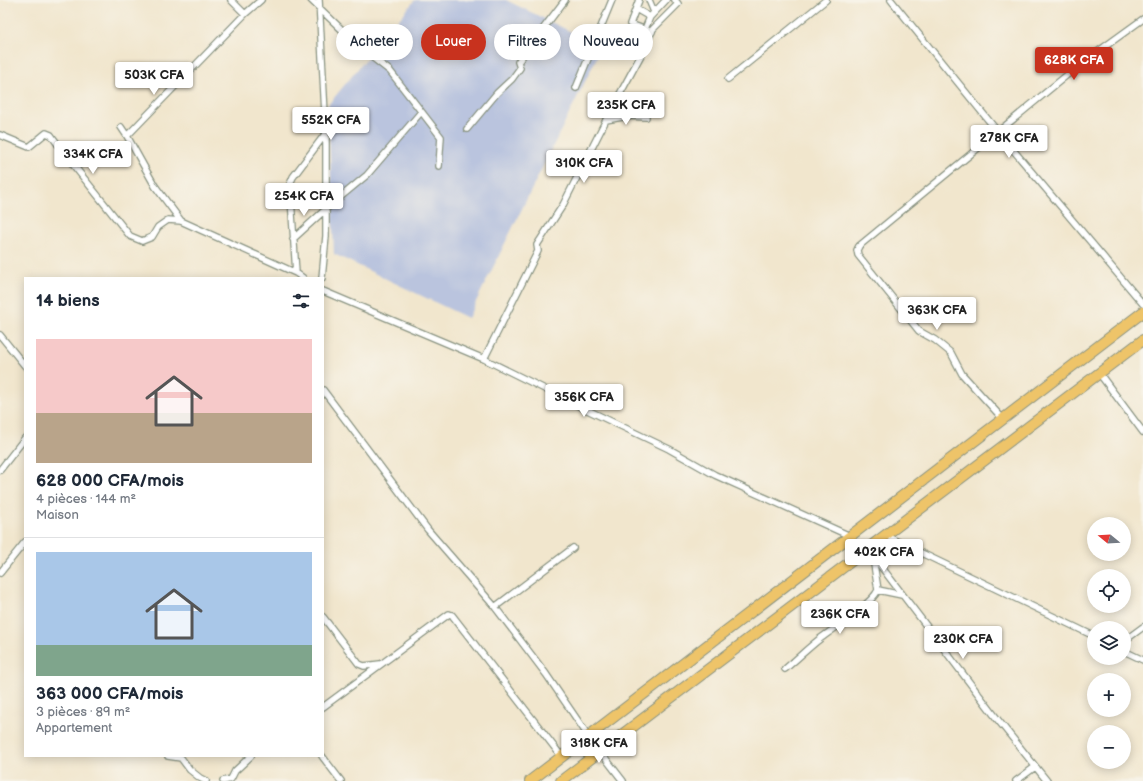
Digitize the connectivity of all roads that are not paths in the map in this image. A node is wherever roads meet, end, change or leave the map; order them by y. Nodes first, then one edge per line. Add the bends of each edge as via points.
1 (231, 0) edge
2 (261, 0) edge
3 (311, 0) edge
4 (320, 0) edge
5 (565, 0) edge
6 (612, 0) edge
7 (639, 0) edge
8 (648, 0) edge
9 (666, 0) edge
10 (675, 0) edge
11 (826, 0) edge
12 (891, 0) edge
13 (320, 9) junction
14 (636, 9) junction
15 (654, 12) junction
16 (245, 14) junction
17 (650, 17) junction
18 (1143, 19) edge
19 (630, 24) edge
20 (647, 24) edge
21 (653, 31) edge
22 (638, 60) edge
23 (728, 79) dead end
24 (576, 88) dead end
25 (421, 112) junction
26 (646, 117) dead end
27 (606, 120) junction
28 (121, 128) dead end
29 (467, 129) dead end
30 (998, 132) junction
31 (326, 133) junction
32 (0, 134) edge
33 (127, 136) junction
34 (439, 166) dead end
35 (326, 209) junction
36 (181, 221) junction
37 (293, 239) junction
38 (296, 273) junction
39 (302, 277) edge
40 (322, 277) edge
41 (324, 291) edge
42 (1143, 304) edge
43 (1143, 312) edge
44 (0, 335) edge
45 (1143, 340) edge
46 (484, 359) junction
47 (24, 365) edge
48 (1099, 373) junction
49 (324, 392) edge
50 (1003, 419) junction
51 (1143, 432) edge
52 (24, 439) edge
53 (0, 470) edge
54 (884, 535) junction
55 (850, 536) junction
56 (24, 543) edge
57 (573, 548) dead end
58 (867, 548) junction
59 (873, 558) junction
60 (0, 573) edge
61 (878, 590) junction
62 (902, 595) junction
63 (495, 608) junction
64 (324, 618) edge
65 (1143, 627) edge
66 (1087, 633) edge
67 (1131, 636) edge
68 (1131, 654) edge
69 (1143, 660) edge
70 (382, 664) junction
71 (785, 669) dead end
72 (324, 707) edge
73 (589, 737) junction
74 (600, 751) junction
75 (174, 757) edge
76 (250, 757) edge
77 (323, 757) edge
78 (562, 757) junction
79 (1035, 766) junction
80 (206, 781) edge
81 (223, 781) edge
82 (341, 781) edge
83 (530, 781) edge
84 (562, 781) edge
85 (623, 781) edge
86 (1016, 781) edge
87 (1047, 781) edge

1 - 16 street
2 - 16 street
3 - 13 street
4 - 13 street
5 - 29 street via 518,62 520,68 512,79
6 - 24 street
7 - 14 street
8 - 15 street
9 - 15 street
10 - 21 street via 678,4
11 - 23 street
12 - 30 street
13 - 25 street via 363,50 390,71
13 - 31 street
14 - 17 street
14 - 19 street
15 - 17 street
16 - 33 street
17 - 20 street
18 - 30 street via 1078,66
22 - 27 street
25 - 34 street via 441,137
25 - 35 street via 367,174
26 - 27 street via 628,116
27 - 46 street via 563,205 537,245 538,251
28 - 33 street
30 - 42 street
30 - 50 street via 859,246 858,255 919,331 951,353 962,374
31 - 35 street
31 - 37 street via 290,184
32 - 36 street via 29,148 46,133 52,135 130,236 142,241 152,237 158,227 168,220
33 - 36 street via 155,186
35 - 37 street
35 - 40 street
36 - 38 street
37 - 38 street
38 - 39 street
41 - 46 street
43 - 50 highway
44 - 47 street
45 - 48 highway
46 - 55 street via 669,448 715,475
48 - 51 street
48 - 54 highway
49 - 63 street via 428,530
50 - 55 highway
52 - 53 street
54 - 58 highway
54 - 66 street
55 - 73 highway
56 - 60 street
57 - 63 street
58 - 59 street
58 - 74 highway
59 - 61 street
59 - 62 street
61 - 62 street
61 - 71 street via 868,602
62 - 79 street
63 - 73 street via 546,674
64 - 70 street via 361,666
65 - 67 street
68 - 69 street
70 - 72 street
70 - 78 street via 447,614 452,615
73 - 74 street
73 - 78 highway
74 - 84 highway
74 - 85 street
75 - 80 street via 181,758 190,770
76 - 81 street via 235,771 231,779
77 - 82 street
78 - 83 highway
79 - 86 street
79 - 87 street

